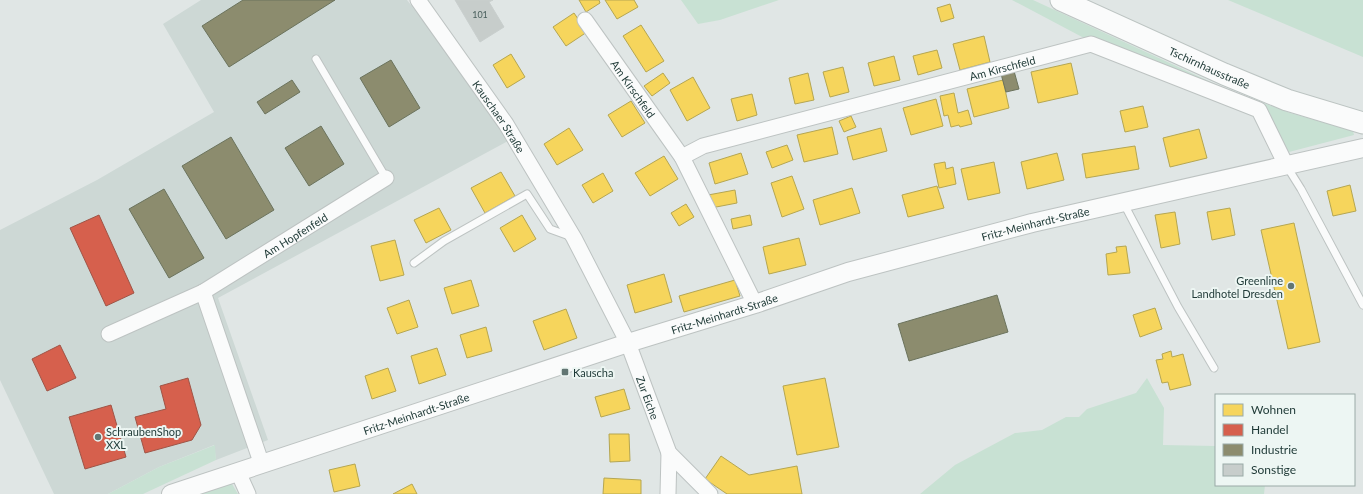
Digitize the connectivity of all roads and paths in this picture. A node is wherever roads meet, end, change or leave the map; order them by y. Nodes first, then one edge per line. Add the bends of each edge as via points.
1 (418, 0) edge
2 (1061, 0) edge
3 (585, 20) dead end
4 (316, 59) dead end
5 (1363, 124) edge
6 (1363, 148) edge
7 (682, 157) junction
8 (1286, 165) junction
9 (386, 178) joint
10 (1123, 202) junction
11 (574, 238) junction
12 (414, 263) dead end
13 (203, 292) junction
14 (755, 304) junction
15 (1363, 305) edge
16 (109, 334) dead end
17 (628, 343) junction
18 (1214, 368) dead end
19 (669, 453) junction
20 (262, 464) junction
21 (238, 472) junction
22 (171, 494) edge
23 (248, 494) edge
24 (668, 494) edge
25 (710, 494) edge

1 - 11 street, Kauschaer Straße via 506,124
2 - 5 main road, Tschirnhausstraße via 1287,100
3 - 7 street, Am Kirschfeld
4 - 9 lane
6 - 8 street, Fritz-Meinhardt-Straße
7 - 8 street, Am Kirschfeld via 703,146 1091,44 1259,110
7 - 14 street, Am Kirschfeld
8 - 10 street, Fritz-Meinhardt-Straße
8 - 15 lane
9 - 13 street, Am Hopfenfeld
10 - 14 street, Fritz-Meinhardt-Straße via 1032,223 848,272
10 - 18 lane via 1178,307
11 - 12 lane via 550,229 527,194 444,241
11 - 17 street, Kauschaer Straße
13 - 16 street, Am Hopfenfeld
13 - 20 street
14 - 17 street, Fritz-Meinhardt-Straße
17 - 19 street, Zur Eiche
17 - 20 street, Fritz-Meinhardt-Straße
19 - 24 street, Zur Eiche
19 - 25 street, Zur Eiche
20 - 21 street, Fritz-Meinhardt-Straße
21 - 22 street, Fritz-Meinhardt-Straße
21 - 23 street

